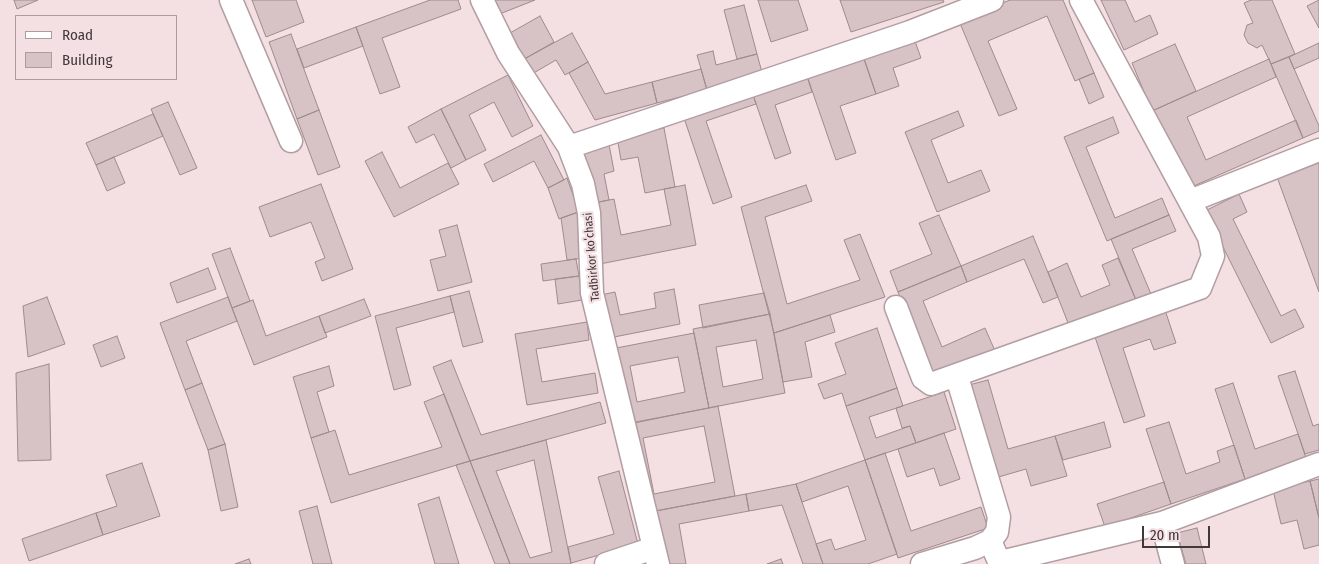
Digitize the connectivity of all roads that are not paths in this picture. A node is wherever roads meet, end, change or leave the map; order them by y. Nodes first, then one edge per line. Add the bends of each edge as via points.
1 (230, 0) edge
2 (482, 0) edge
3 (992, 0) edge
4 (1081, 0) edge
5 (291, 141) dead end
6 (569, 147) junction
7 (1319, 150) edge
8 (1190, 201) junction
9 (896, 307) dead end
10 (957, 377) junction
11 (1319, 464) edge
12 (1162, 523) junction
13 (990, 541) junction
14 (656, 556) edge
15 (606, 564) edge
16 (922, 564) edge
17 (1173, 564) edge

1 - 5 street
2 - 6 street, Tadbirkor koʻchasi via 508,53
3 - 6 street via 910,32
4 - 8 street
6 - 14 street, Tadbirkor koʻchasi via 583,184 589,213 592,293
7 - 8 street
8 - 10 street via 1209,237 1213,256 1200,288
9 - 10 street via 927,383
10 - 13 street via 999,517 998,532
11 - 12 street
12 - 13 street via 1005,562 998,559
12 - 17 street
13 - 16 street
14 - 15 street

